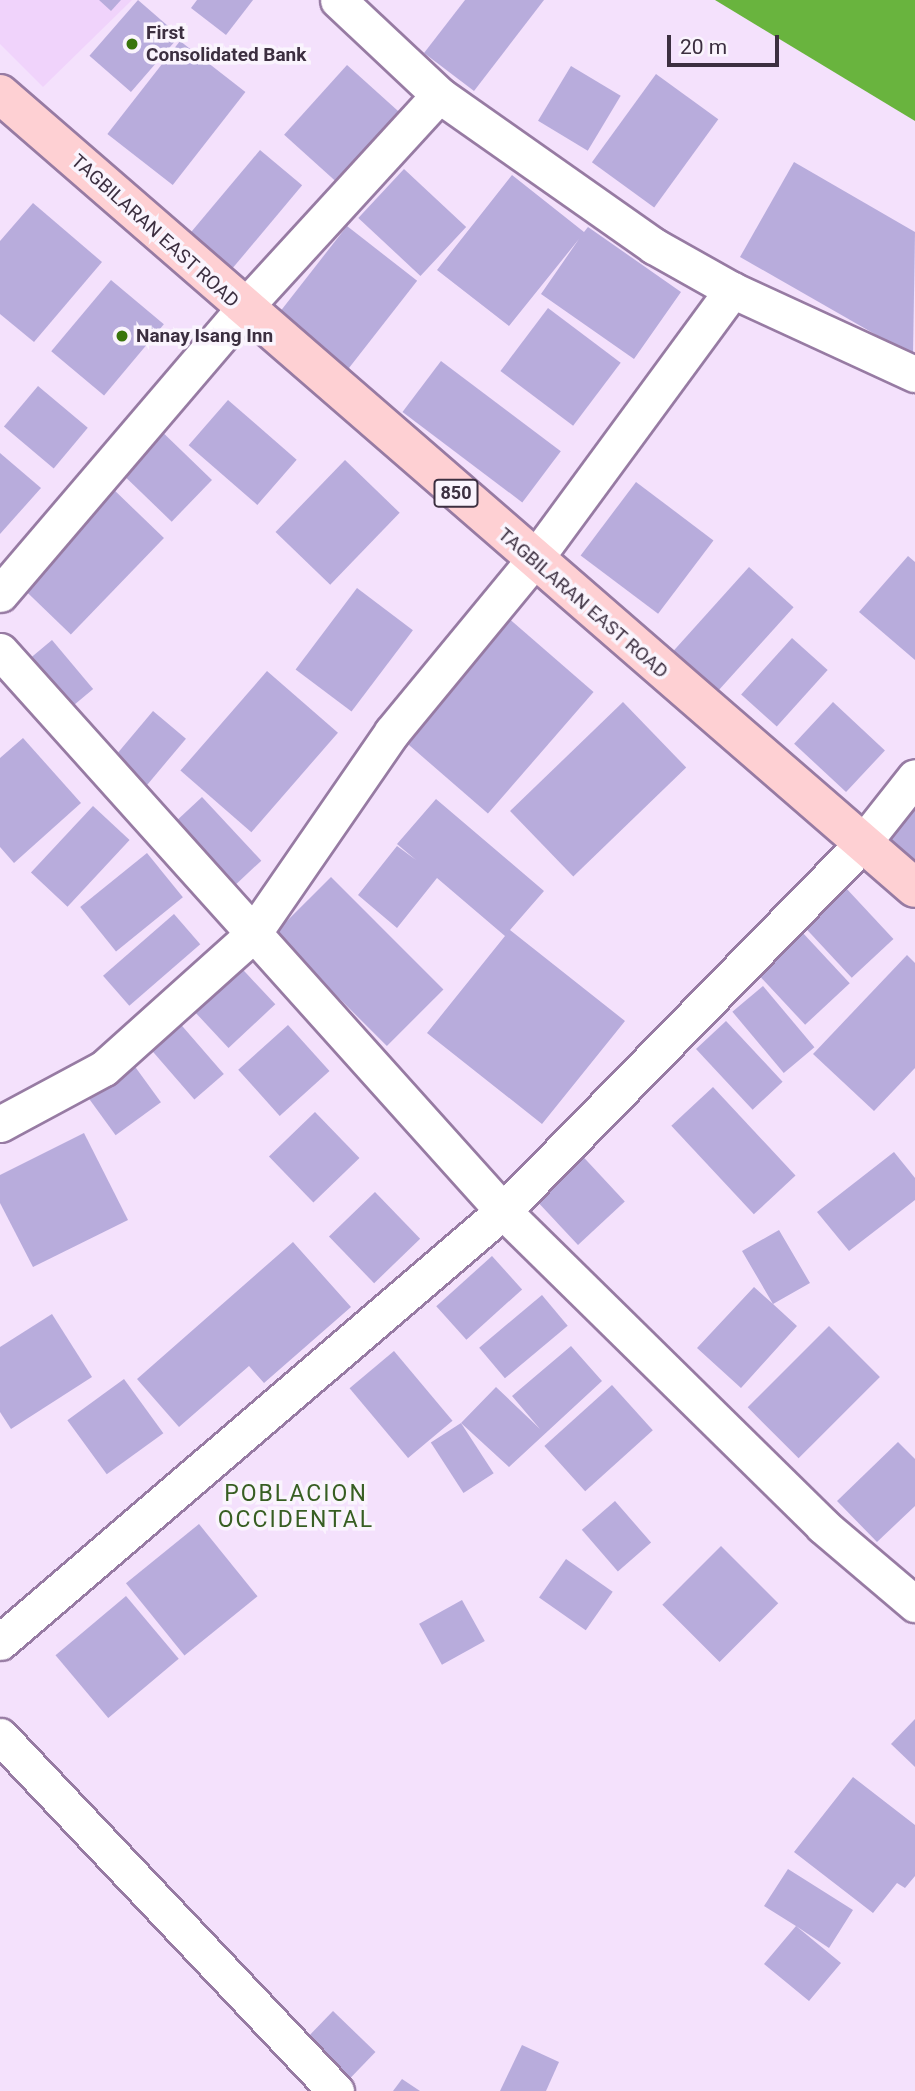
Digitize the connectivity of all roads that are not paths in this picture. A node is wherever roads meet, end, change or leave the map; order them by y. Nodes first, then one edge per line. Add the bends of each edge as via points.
1 (338, 0) edge
2 (0, 94) edge
3 (439, 96) junction
4 (732, 290) junction
5 (243, 309) junction
6 (915, 374) edge
7 (534, 560) junction
8 (0, 594) edge
9 (0, 651) edge
10 (915, 777) edge
11 (862, 844) junction
12 (915, 888) edge
13 (252, 935) junction
14 (0, 1124) edge
15 (503, 1211) junction
16 (915, 1604) edge
17 (0, 1642) edge
18 (0, 1736) edge
19 (336, 2091) edge

1 - 3 street
2 - 5 main road, TAGBILARAN EAST ROAD / 850
3 - 4 street via 654,246
3 - 5 street
4 - 6 street
4 - 7 street
5 - 7 main road, TAGBILARAN EAST ROAD / 850
5 - 8 street
7 - 11 main road, TAGBILARAN EAST ROAD / 850
7 - 13 street via 393,732
9 - 13 street
10 - 11 street
11 - 12 main road, TAGBILARAN EAST ROAD / 850
11 - 15 street
13 - 14 street via 104,1068
13 - 15 street
15 - 16 street via 823,1526
15 - 17 street
18 - 19 street

